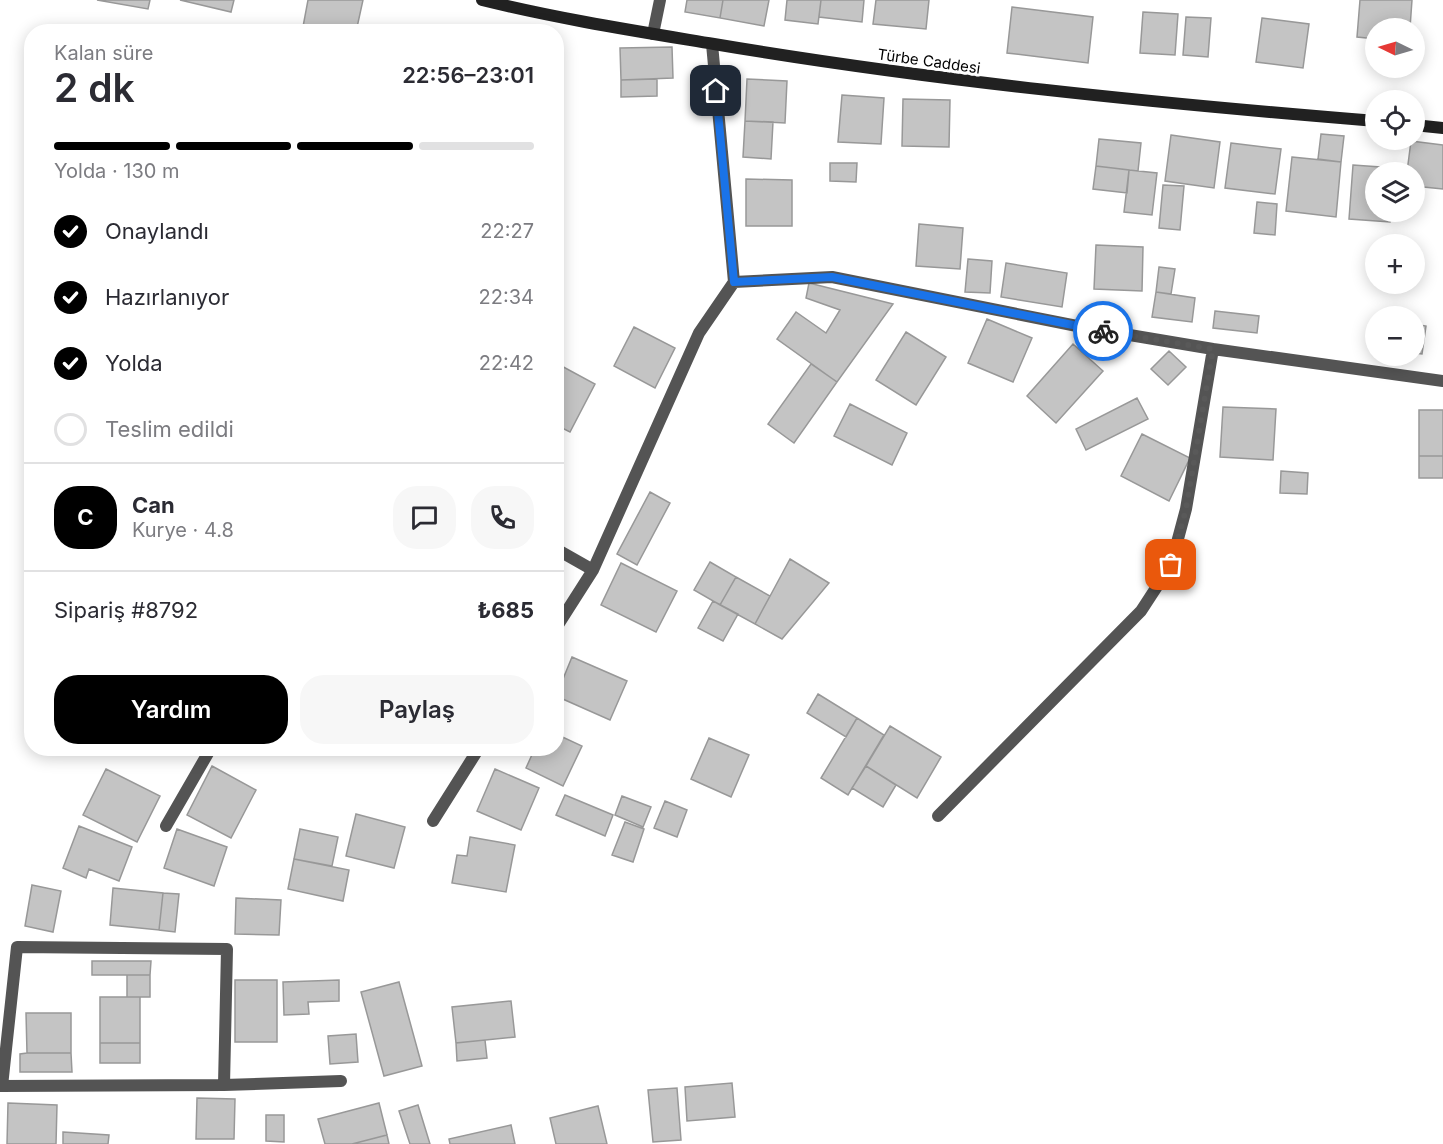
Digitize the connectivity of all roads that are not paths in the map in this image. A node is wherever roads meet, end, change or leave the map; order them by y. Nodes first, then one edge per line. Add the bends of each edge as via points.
1 (482, 0) edge
2 (660, 0) edge
3 (653, 34) junction
4 (712, 44) junction
5 (1365, 120) edge
6 (1425, 126) edge
7 (1443, 128) edge
8 (734, 282) junction
9 (1213, 349) junction
10 (1443, 381) edge
11 (564, 554) edge
12 (593, 570) junction
13 (564, 615) edge
14 (206, 756) edge
15 (475, 756) edge
16 (938, 816) dead end
17 (433, 821) dead end
18 (166, 826) dead end
19 (341, 1081) dead end
20 (224, 1085) junction
21 (1, 1086) edge

1 - 3 street, Türbe Caddesi via 541,15
2 - 3 street
3 - 4 street, Türbe Caddesi
4 - 5 street, Türbe Caddesi via 963,81
4 - 8 street
6 - 7 street
8 - 9 street via 832,277
8 - 12 street via 699,333
9 - 10 street
9 - 16 street via 1186,509 1171,565 1141,611
11 - 12 street
12 - 13 street
14 - 18 street
15 - 17 street
19 - 20 street
20 - 21 street
20 - 21 street via 226,948 17,947

